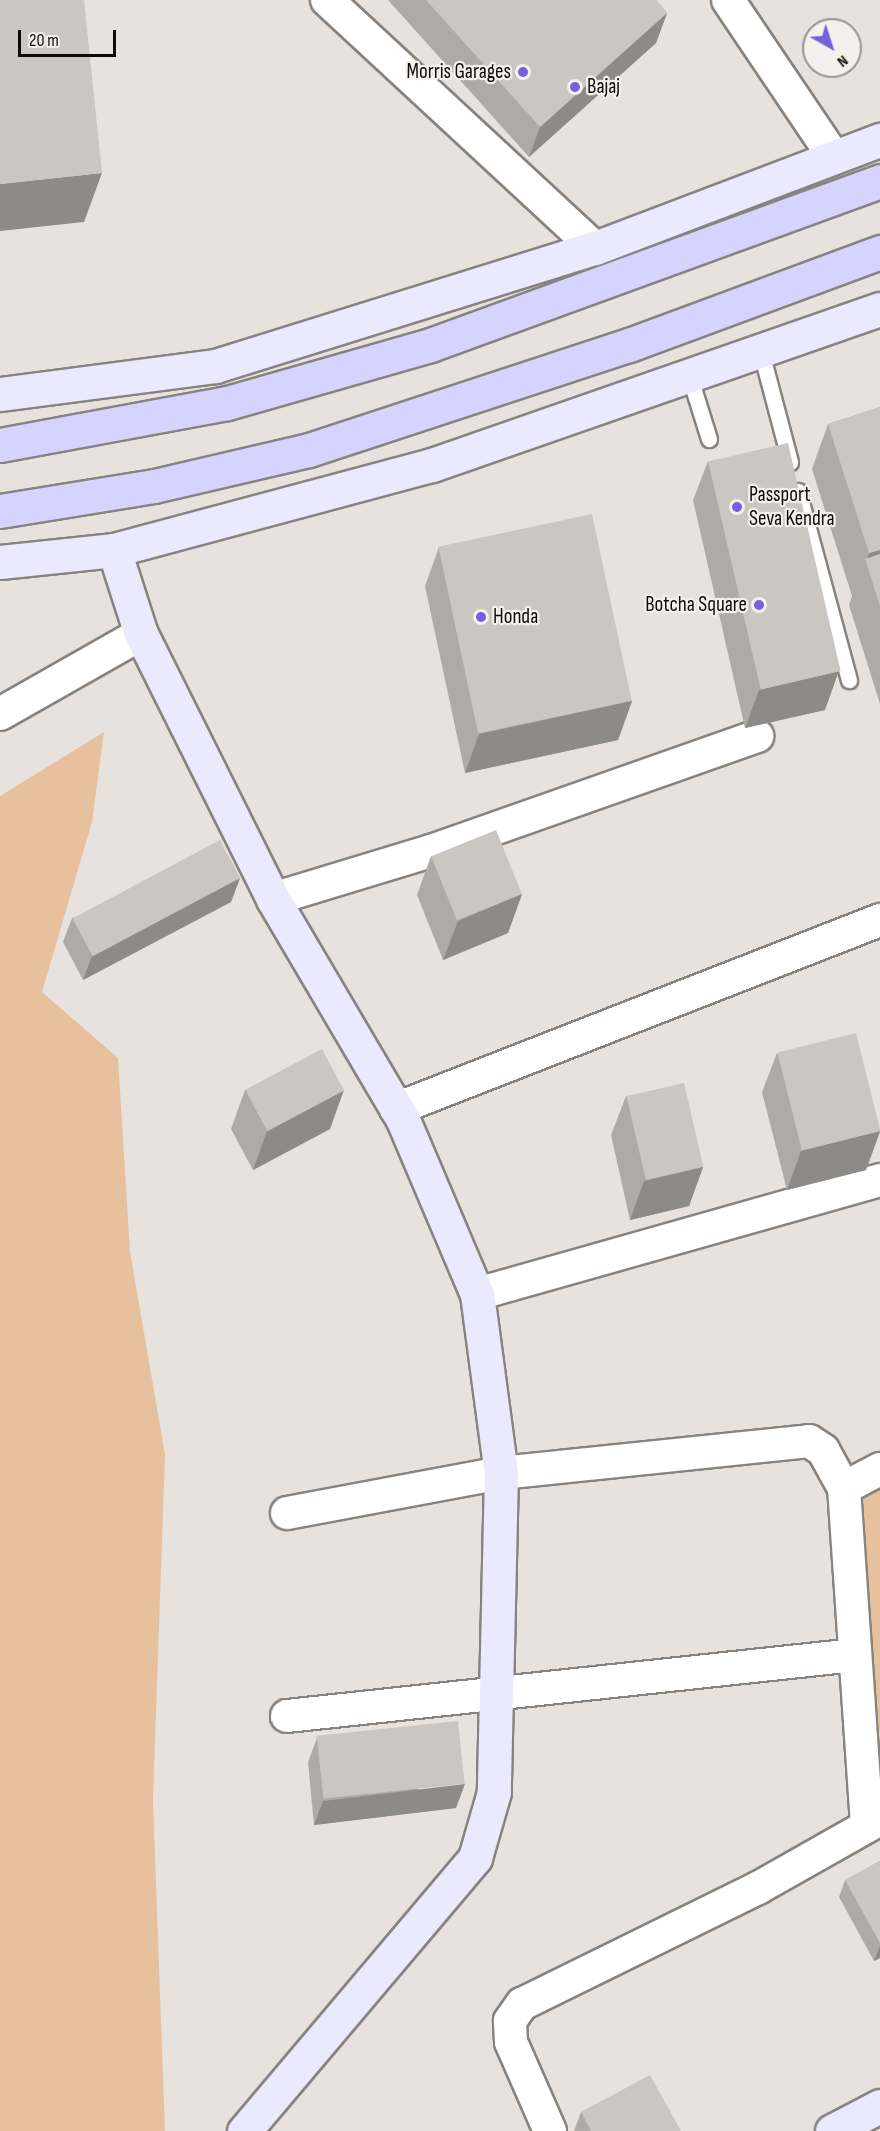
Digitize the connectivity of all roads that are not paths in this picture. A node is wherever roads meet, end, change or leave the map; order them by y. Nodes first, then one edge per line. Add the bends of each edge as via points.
1 (327, 0) edge
2 (728, 0) edge
3 (880, 140) edge
4 (834, 157) junction
5 (880, 181) edge
6 (595, 248) junction
7 (880, 252) edge
8 (880, 309) edge
9 (760, 352) junction
10 (690, 378) junction
11 (0, 394) edge
12 (709, 440) dead end
13 (0, 446) edge
14 (0, 511) edge
15 (114, 549) junction
16 (0, 562) edge
17 (141, 634) junction
18 (849, 680) dead end
19 (0, 714) edge
20 (757, 736) dead end
21 (273, 898) junction
22 (880, 920) edge
23 (396, 1109) junction
24 (880, 1180) edge
25 (477, 1294) junction
26 (880, 1469) edge
27 (501, 1473) junction
28 (844, 1488) junction
29 (287, 1513) dead end
30 (855, 1655) junction
31 (500, 1692) junction
32 (286, 1716) dead end
33 (874, 1822) edge
34 (880, 2106) edge
35 (244, 2131) edge
36 (550, 2131) edge
37 (832, 2131) edge

1 - 6 street
2 - 4 street
3 - 4 street
4 - 6 street
5 - 13 main road via 430,345 227,403
6 - 11 street via 215,366
7 - 14 main road via 629,345 309,450 154,486
8 - 9 street
9 - 10 street
9 - 18 lane
10 - 12 lane
10 - 15 street via 432,465
15 - 16 street
15 - 17 street
17 - 19 street
17 - 21 street
20 - 21 street via 452,844
21 - 23 street
22 - 23 street
23 - 25 street
24 - 25 street
25 - 27 street
26 - 28 street
27 - 28 street via 809,1442 823,1450
27 - 29 street
27 - 31 street
28 - 30 street
30 - 31 street
30 - 33 street
31 - 32 street
31 - 35 street via 494,1792 475,1858
33 - 36 street via 758,1888 522,2004 510,2021 511,2042
34 - 37 street

